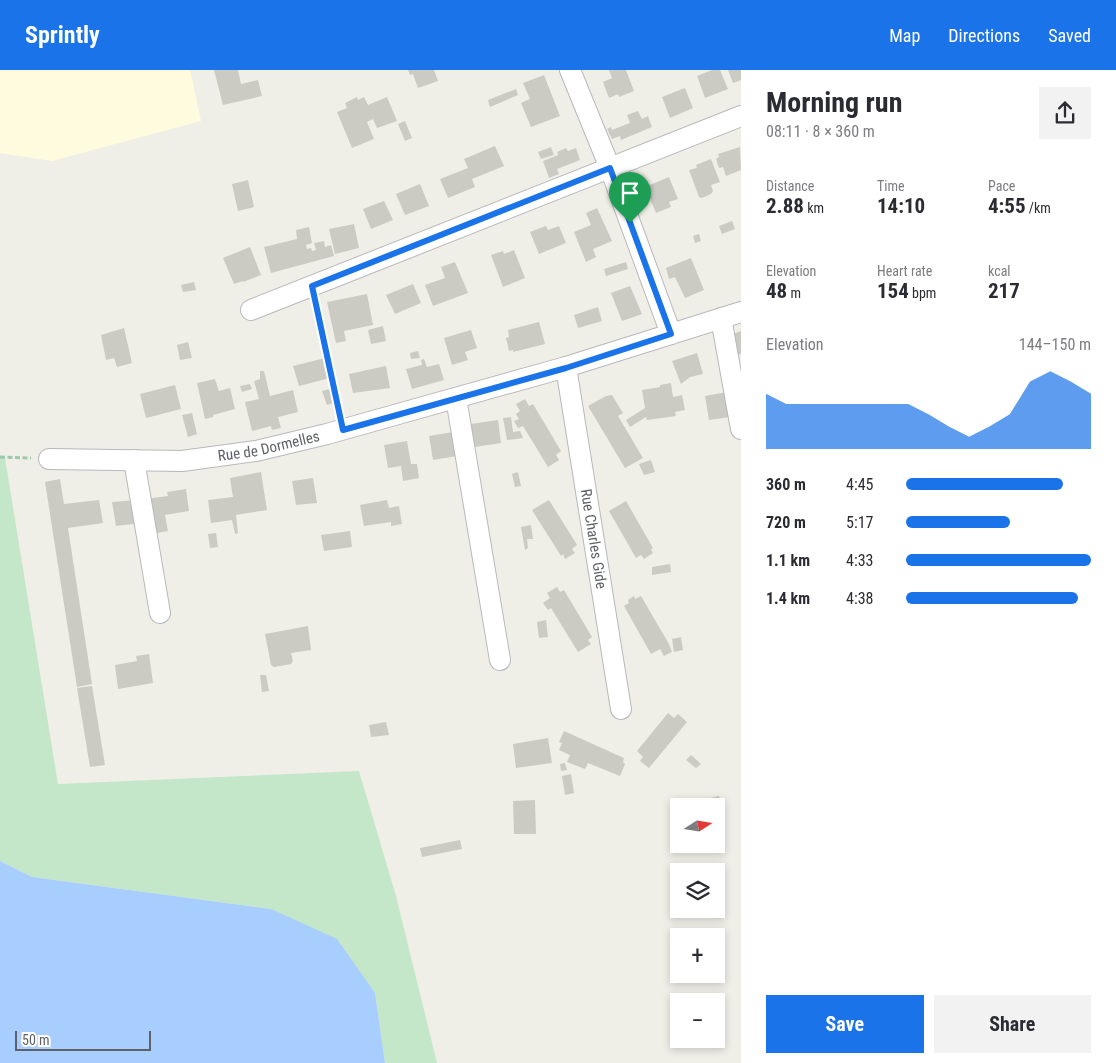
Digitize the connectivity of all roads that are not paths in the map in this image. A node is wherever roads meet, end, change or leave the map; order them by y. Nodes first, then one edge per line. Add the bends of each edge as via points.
1 (570, 70) edge
2 (741, 116) edge
3 (610, 168) junction
4 (251, 310) dead end
5 (741, 312) edge
6 (721, 318) junction
7 (671, 334) junction
8 (566, 368) junction
9 (456, 398) junction
10 (741, 429) edge
11 (49, 459) road end
12 (134, 460) junction
13 (160, 612) dead end
14 (500, 660) dead end
15 (621, 708) dead end

1 - 3 street
2 - 3 street
3 - 4 street
3 - 7 street
5 - 6 street, Rue de Dormelles
6 - 7 street, Rue de Dormelles
6 - 10 street
7 - 8 street, Rue de Dormelles
8 - 9 street, Rue de Dormelles
8 - 15 street, Rue Charles Gide
9 - 12 street, Rue de Dormelles via 256,451 182,461
9 - 14 street
11 - 12 street, Rue de Dormelles
12 - 13 street

